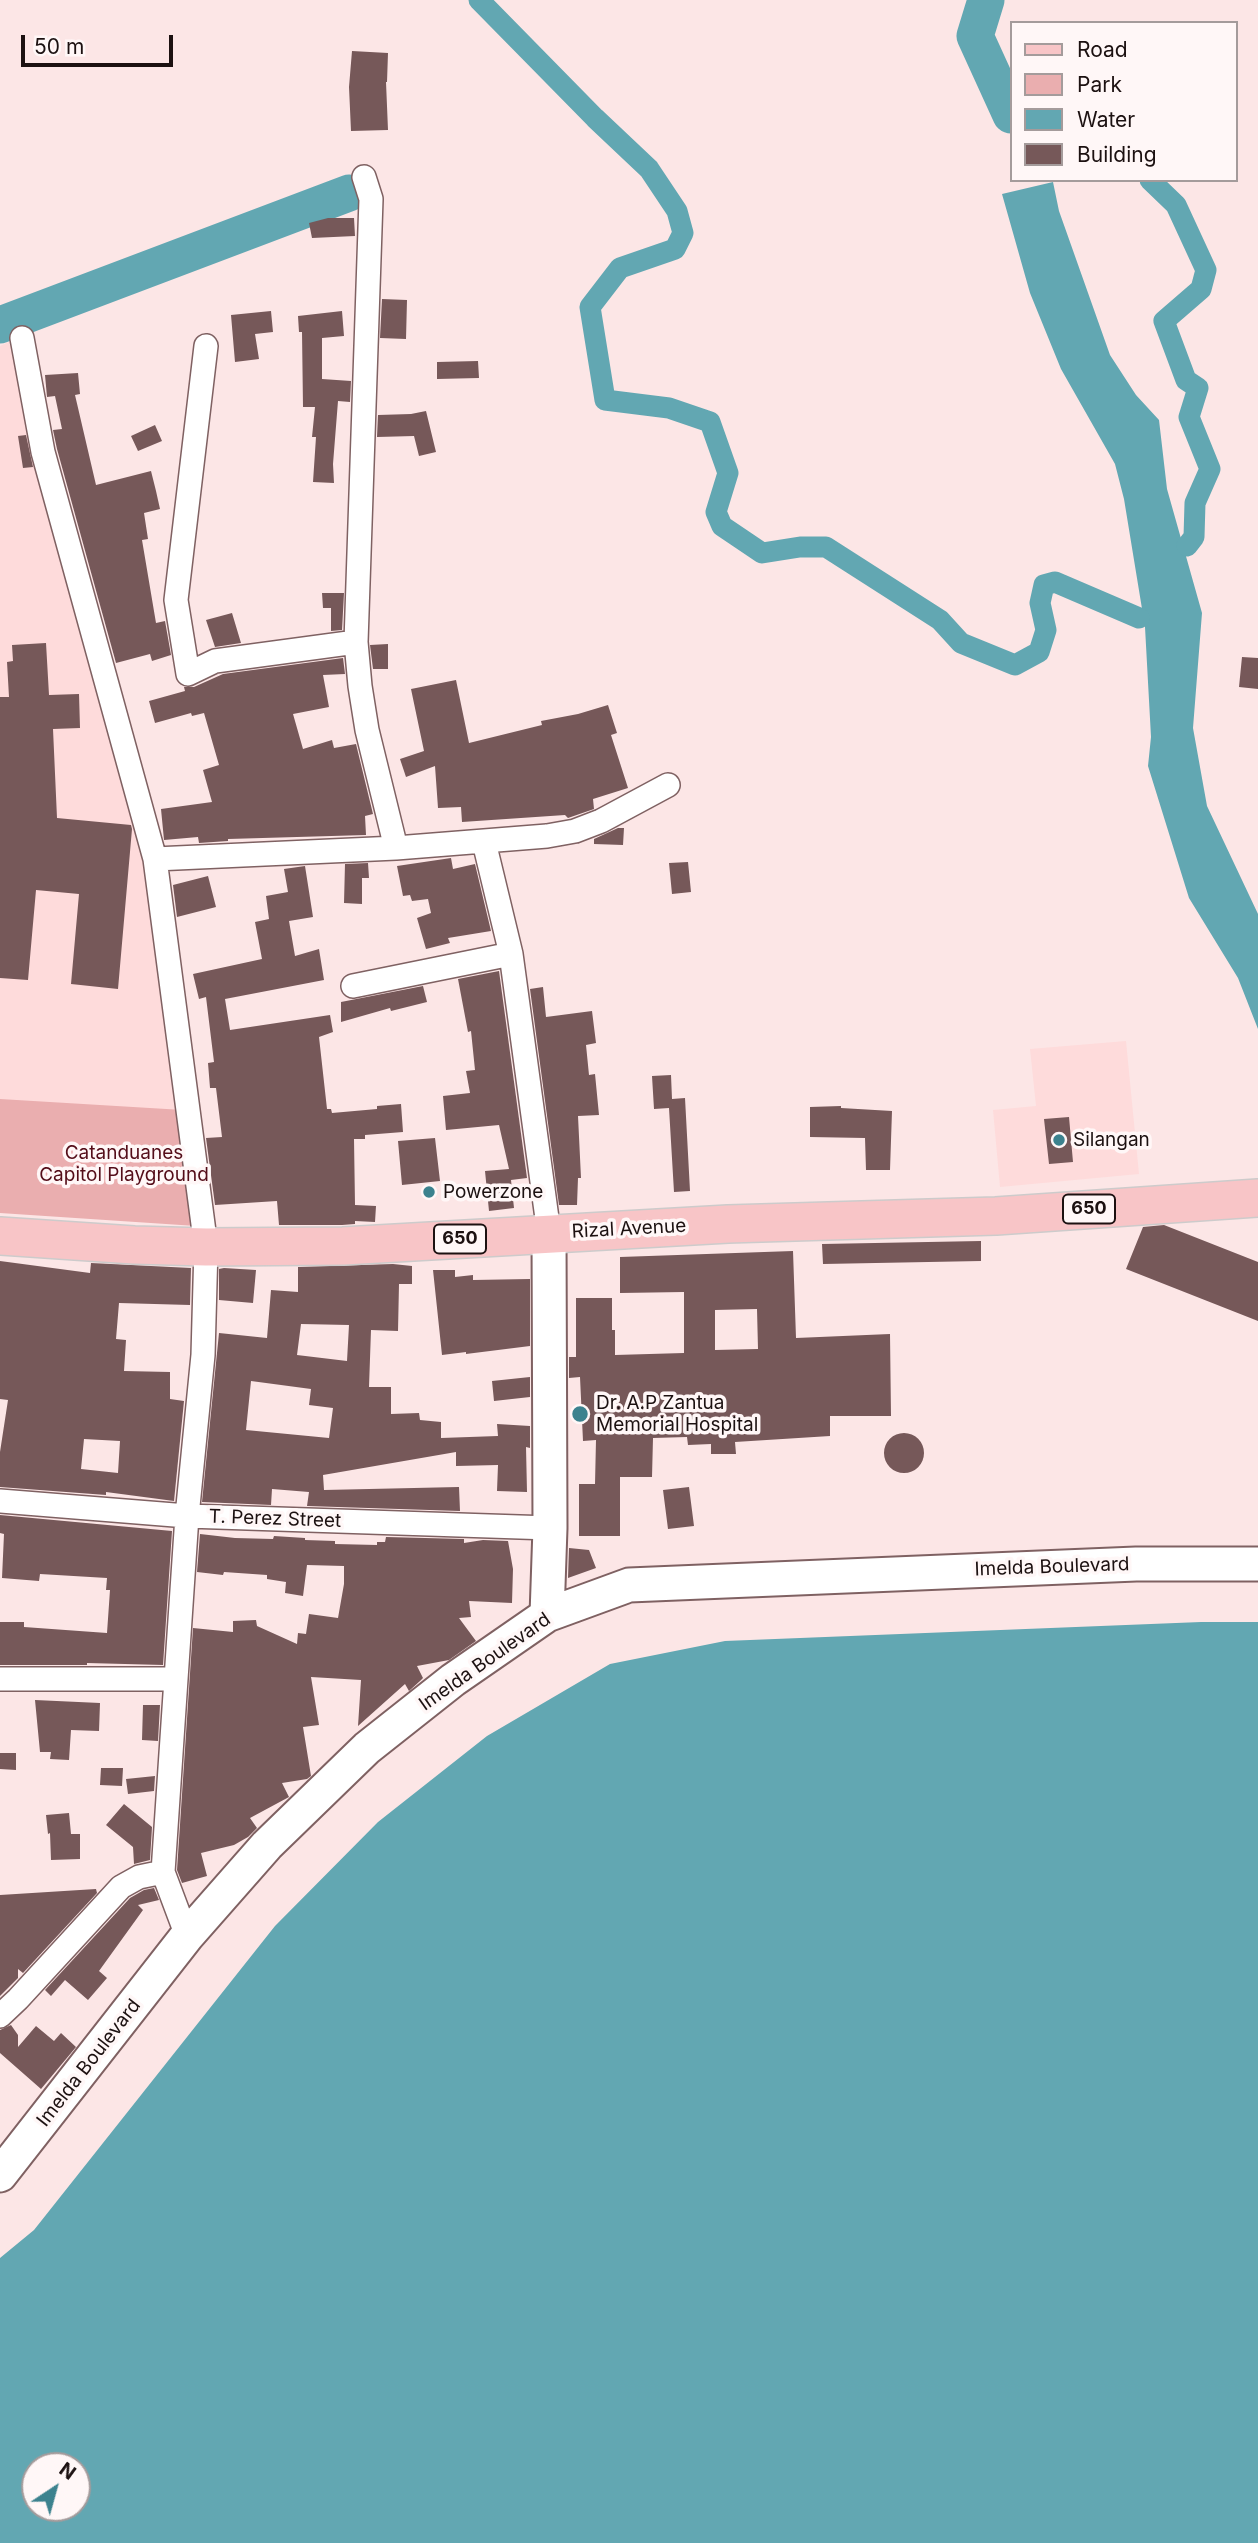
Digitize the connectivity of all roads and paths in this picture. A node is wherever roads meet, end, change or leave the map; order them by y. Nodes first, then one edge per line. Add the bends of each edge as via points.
1 (364, 177) dead end
2 (22, 338) dead end
3 (206, 346) dead end
4 (356, 642) junction
5 (668, 785) dead end
6 (484, 842) junction
7 (396, 848) junction
8 (155, 859) junction
9 (511, 954) junction
10 (353, 986) dead end
11 (1258, 1198) edge
12 (549, 1233) junction
13 (0, 1236) edge
14 (206, 1247) junction
15 (0, 1501) edge
16 (187, 1516) junction
17 (550, 1528) junction
18 (1258, 1564) edge
19 (547, 1615) junction
20 (0, 1679) edge
21 (175, 1679) junction
22 (163, 1872) junction
23 (187, 1936) junction
24 (0, 2015) edge
25 (0, 2175) edge

1 - 4 street via 371,198
2 - 8 street via 43,452
3 - 4 street via 176,600 188,674 215,661
4 - 7 street via 367,730
5 - 6 street via 575,831
6 - 7 street
6 - 9 street
7 - 8 street
8 - 14 street
9 - 10 street
9 - 12 street
11 - 12 main road, Rizal Avenue / 650 via 996,1216
12 - 14 main road, Rizal Avenue / 650 via 343,1246
12 - 17 main road
13 - 14 main road, Rizal Avenue / 650
14 - 16 street via 203,1355
15 - 16 street, T. Perez Street
16 - 17 street, T. Perez Street
16 - 21 street
17 - 19 main road
18 - 19 main road, Imelda Boulevard via 1136,1564 629,1585
19 - 23 main road, Imelda Boulevard via 453,1680 367,1748 267,1845
20 - 21 street
21 - 22 street
22 - 23 street
22 - 24 street via 121,1887
23 - 25 main road, Imelda Boulevard

